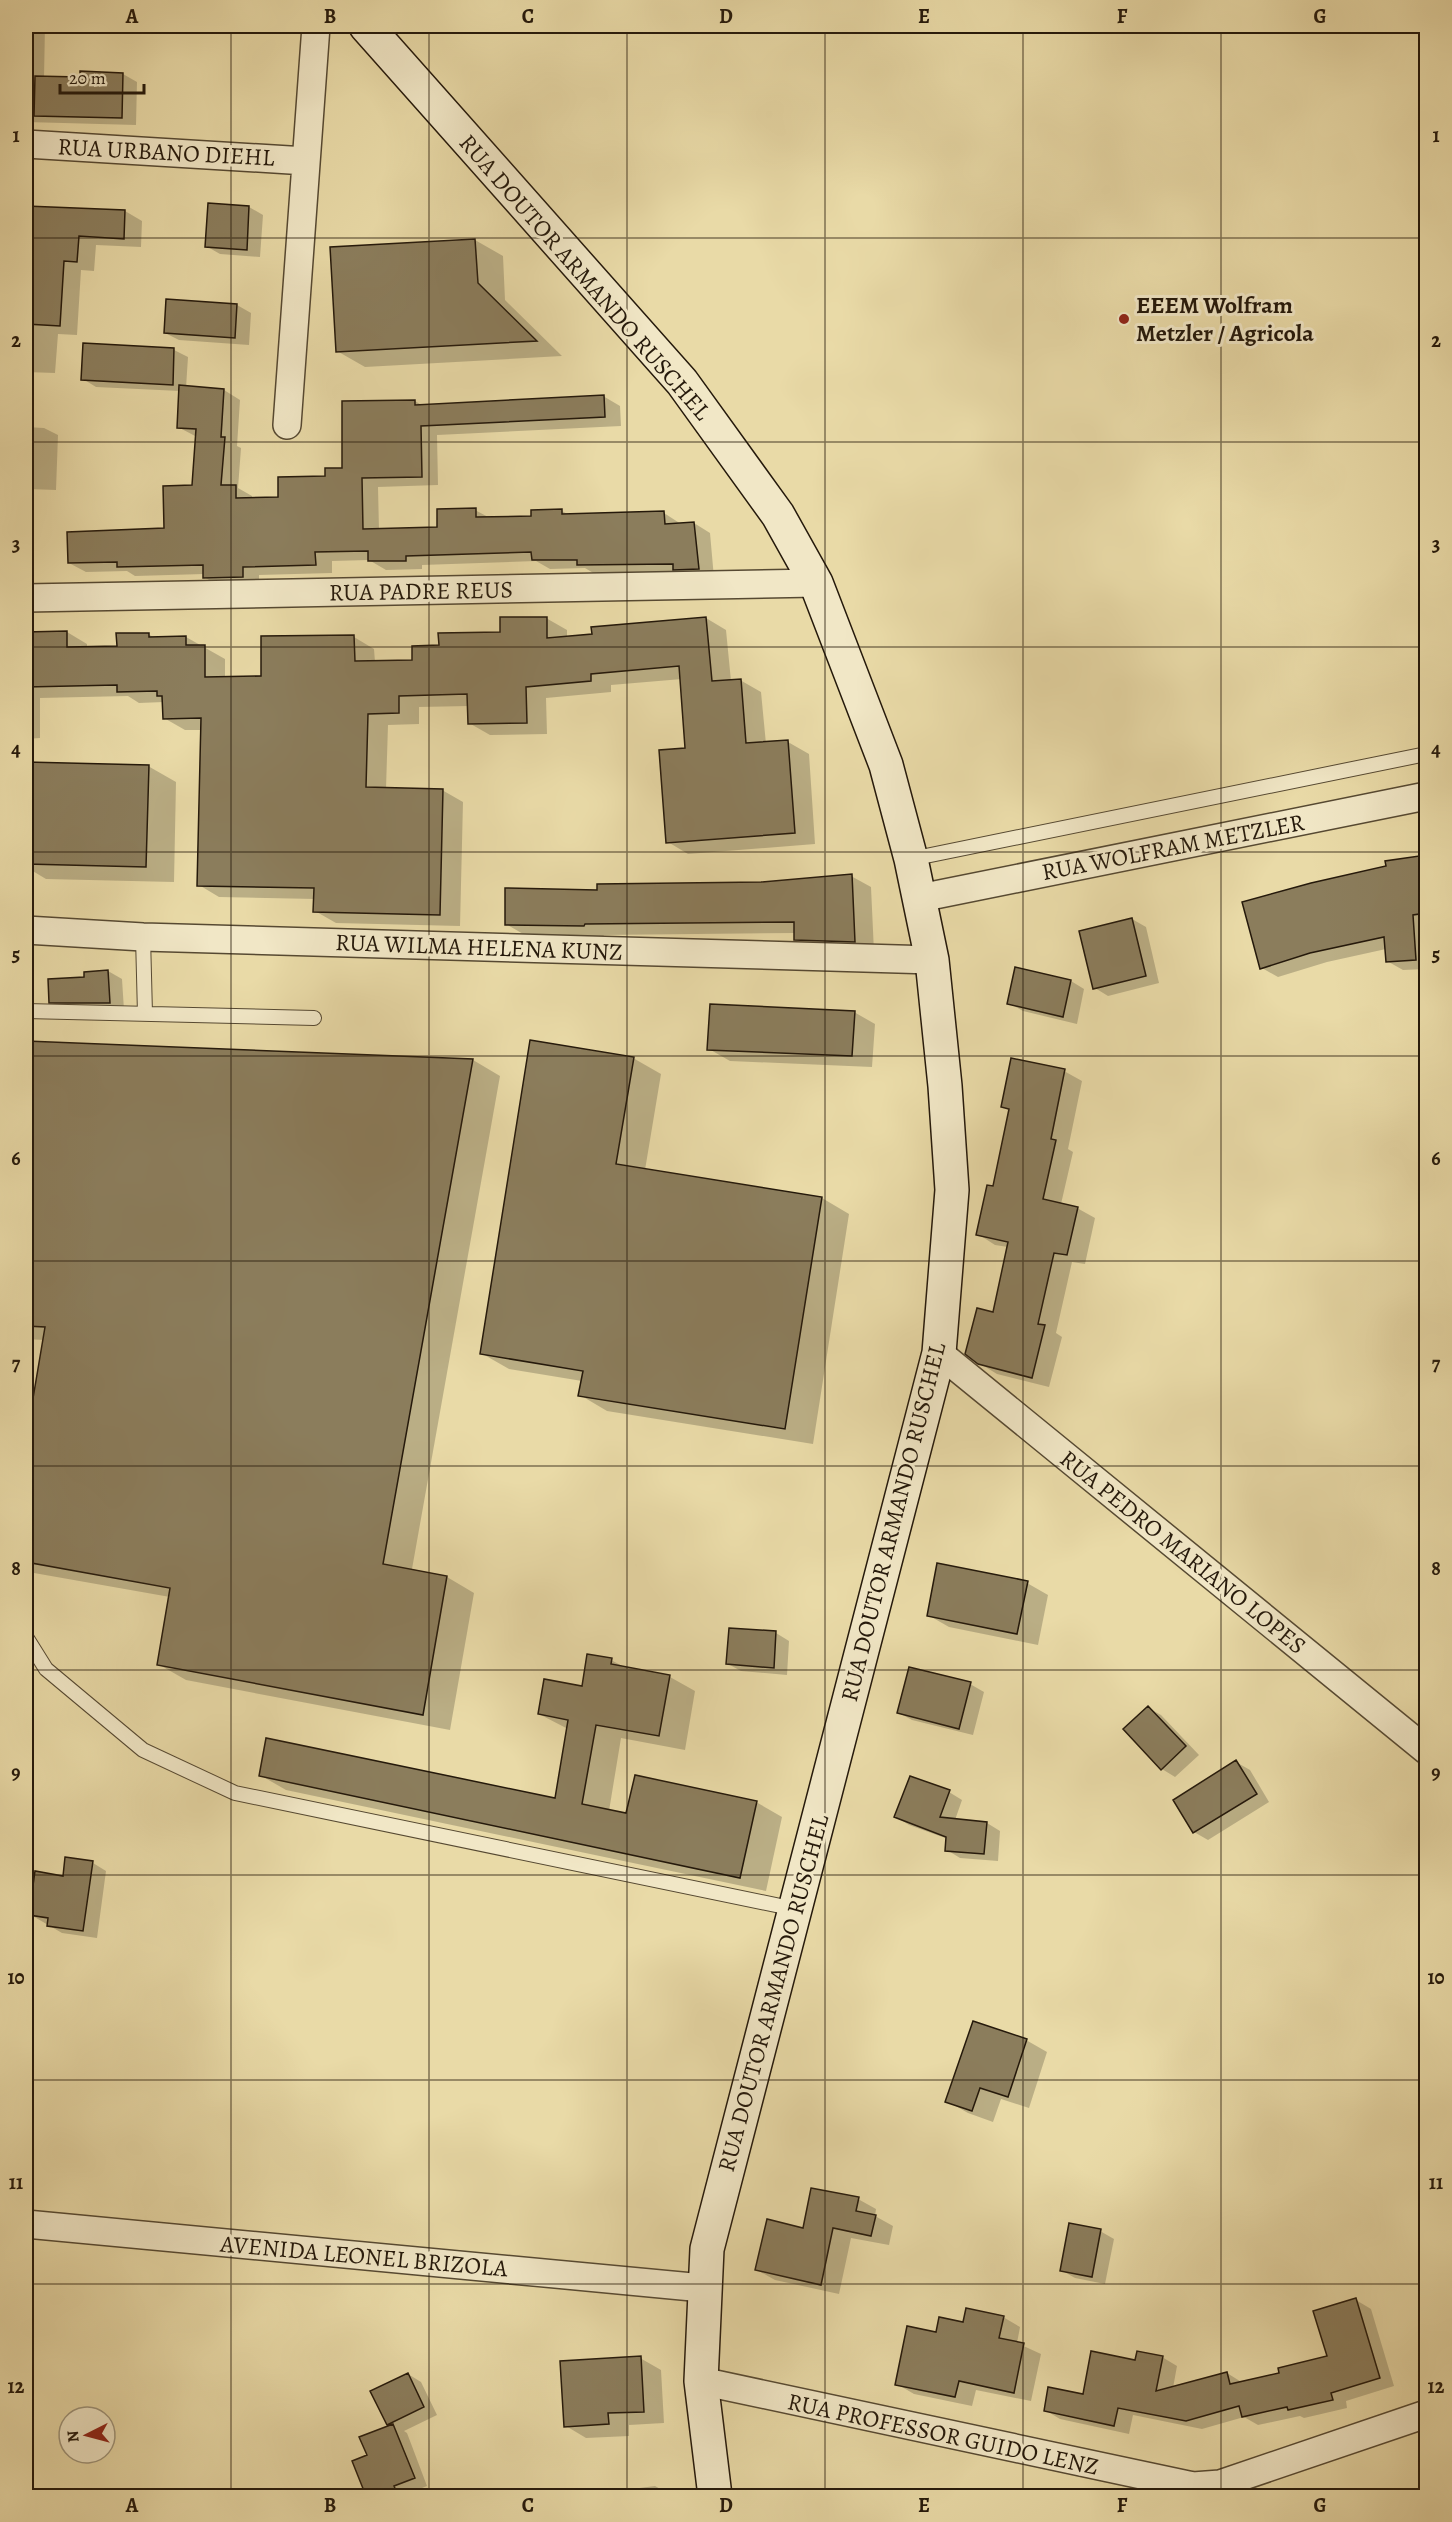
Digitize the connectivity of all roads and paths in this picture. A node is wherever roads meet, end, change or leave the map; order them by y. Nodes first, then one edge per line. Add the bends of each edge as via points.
1 (316, 26) edge
2 (366, 26) edge
3 (26, 144) edge
4 (306, 161) junction
5 (288, 425) dead end
6 (816, 583) junction
7 (26, 598) edge
8 (1426, 754) edge
9 (1426, 796) edge
10 (911, 859) junction
11 (920, 898) junction
12 (26, 930) edge
13 (143, 937) junction
14 (932, 960) junction
15 (26, 1011) edge
16 (145, 1014) junction
17 (314, 1018) dead end
18 (939, 1353) junction
19 (26, 1637) edge
20 (1426, 1750) edge
21 (795, 1909) junction
22 (26, 2224) edge
23 (703, 2288) junction
24 (700, 2381) junction
25 (1426, 2414) edge
26 (715, 2496) edge

1 - 4 street
2 - 6 main road, RUA DOUTOR ARMANDO RUSCHEL via 682,382 778,515
3 - 4 street, RUA URBANO DIEHL
4 - 5 street
6 - 7 street, RUA PADRE REUS
6 - 10 main road, RUA DOUTOR ARMANDO RUSCHEL via 886,765
8 - 10 lane
9 - 11 street, RUA WOLFRAM METZLER
10 - 11 main road, RUA DOUTOR ARMANDO RUSCHEL
11 - 14 main road, RUA DOUTOR ARMANDO RUSCHEL
12 - 13 street, RUA WILMA HELENA KUNZ
13 - 14 street, RUA WILMA HELENA KUNZ
13 - 16 lane
14 - 18 main road, RUA DOUTOR ARMANDO RUSCHEL via 952,1190
15 - 16 lane
16 - 17 lane
18 - 20 street, RUA PEDRO MARIANO LOPES
18 - 21 main road, RUA DOUTOR ARMANDO RUSCHEL
19 - 21 lane via 46,1669 143,1750 235,1793
21 - 23 main road, RUA DOUTOR ARMANDO RUSCHEL via 707,2249
22 - 23 street, AVENIDA LEONEL BRIZOLA
23 - 24 main road, RUA DOUTOR ARMANDO RUSCHEL
24 - 25 street, RUA PROFESSOR GUIDO LENZ via 1193,2486 1220,2484
24 - 26 main road, RUA DOUTOR ARMANDO RUSCHEL

